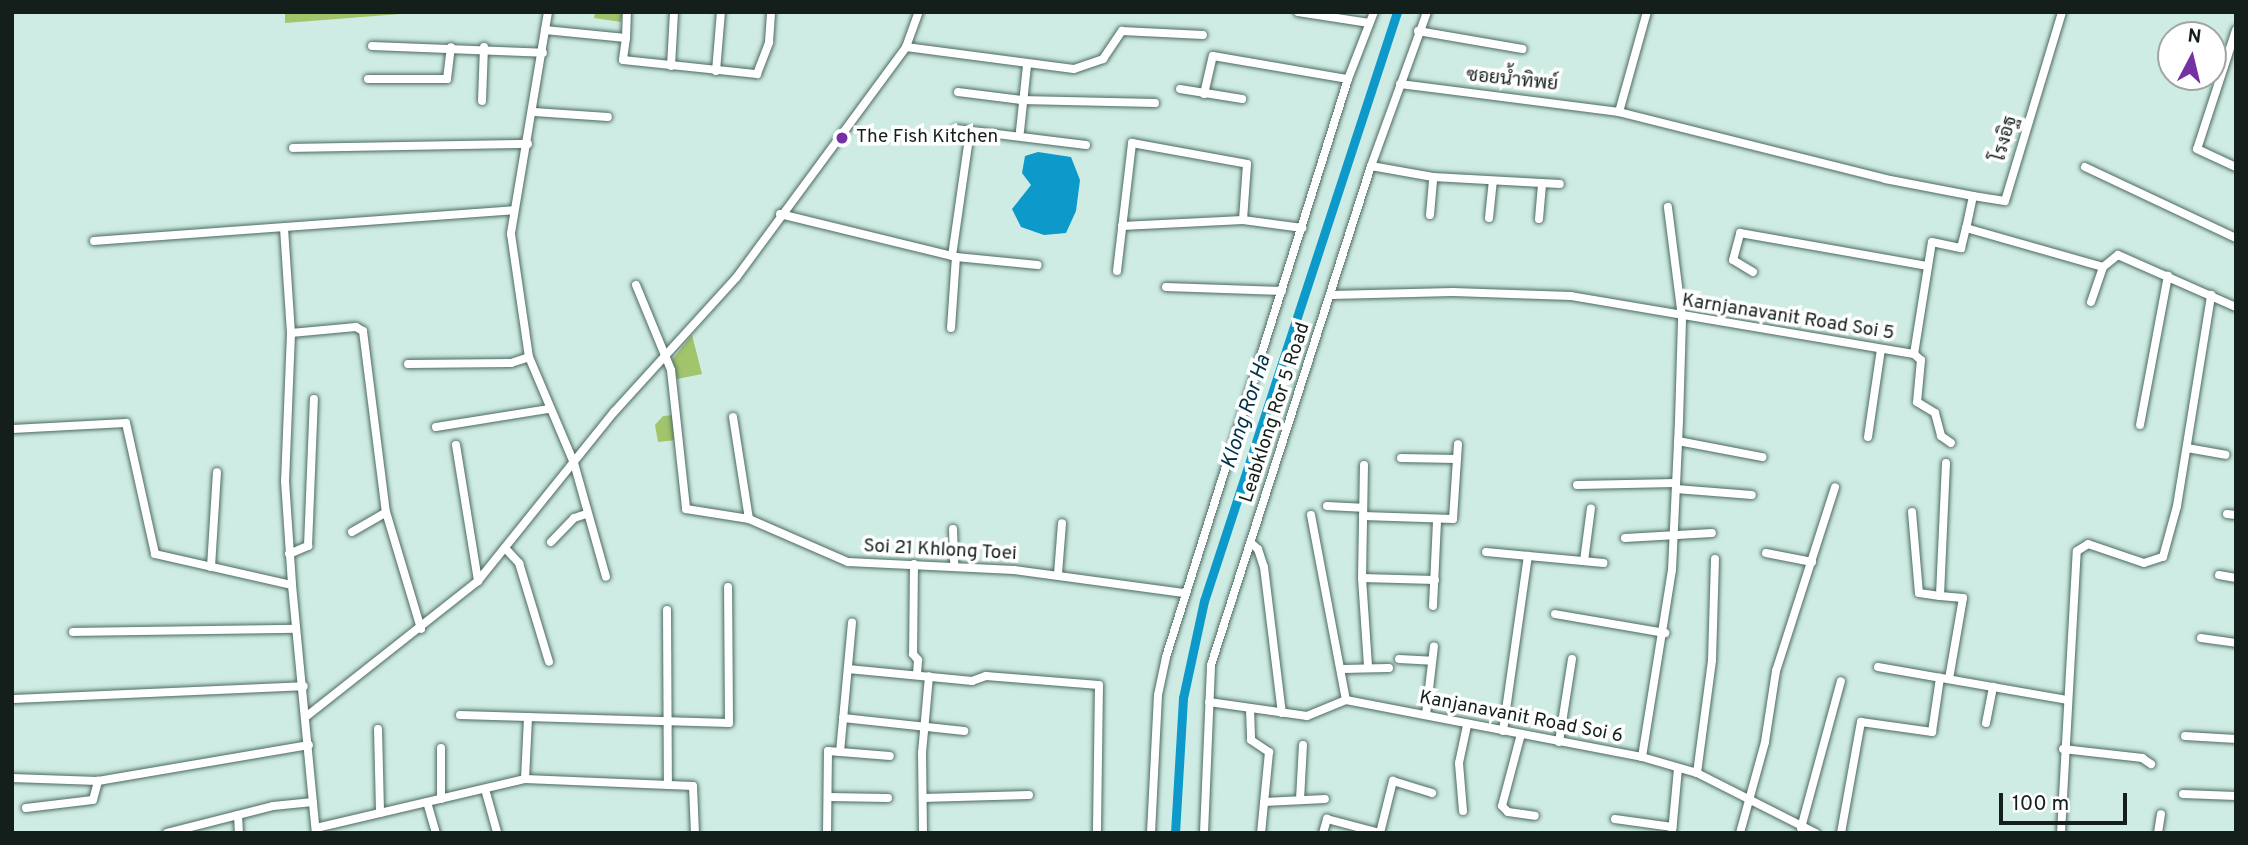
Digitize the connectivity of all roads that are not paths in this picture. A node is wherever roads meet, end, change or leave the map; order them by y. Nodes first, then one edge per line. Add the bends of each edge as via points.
1 (548, 12) edge
2 (626, 12) edge
3 (674, 12) edge
4 (721, 12) edge
5 (771, 12) edge
6 (919, 12) edge
7 (1298, 12) edge
8 (1374, 12) edge
9 (1427, 12) edge
10 (1647, 12) edge
11 (2062, 12) edge
12 (1368, 23) junction
13 (545, 30) junction
14 (2236, 30) edge
15 (1418, 32) junction
16 (1203, 35) dead end
17 (626, 38) junction
18 (372, 46) dead end
19 (452, 47) junction
20 (484, 47) junction
21 (906, 47) junction
22 (1522, 48) dead end
23 (543, 53) junction
24 (1027, 65) junction
25 (671, 66) junction
26 (716, 71) junction
27 (368, 79) dead end
28 (1348, 79) junction
29 (1400, 84) junction
30 (1180, 89) dead end
31 (958, 92) dead end
32 (1204, 94) junction
33 (1242, 99) dead end
34 (1021, 100) junction
35 (482, 101) dead end
36 (1155, 103) dead end
37 (534, 112) junction
38 (1619, 112) junction
39 (608, 117) dead end
40 (956, 129) dead end
41 (970, 131) junction
42 (1020, 131) dead end
43 (528, 144) junction
44 (1086, 145) dead end
45 (293, 148) dead end
46 (1371, 166) junction
47 (2085, 167) dead end
48 (2236, 167) edge
49 (1433, 177) junction
50 (1493, 181) junction
51 (1542, 184) junction
52 (1560, 184) dead end
53 (1973, 196) junction
54 (1668, 207) dead end
55 (513, 210) junction
56 (780, 214) junction
57 (1430, 215) dead end
58 (1489, 218) dead end
59 (1539, 219) dead end
60 (1243, 220) junction
61 (1122, 226) junction
62 (284, 228) junction
63 (1302, 228) junction
64 (1966, 228) junction
65 (2236, 238) edge
66 (94, 241) dead end
67 (954, 257) junction
68 (1038, 265) dead end
69 (1928, 266) junction
70 (2104, 267) junction
71 (1117, 271) dead end
72 (1753, 272) dead end
73 (2168, 276) junction
74 (636, 285) dead end
75 (1166, 287) dead end
76 (1282, 291) junction
77 (1331, 295) junction
78 (2211, 295) junction
79 (2091, 302) dead end
80 (2236, 307) edge
81 (1682, 317) junction
82 (951, 328) dead end
83 (291, 333) junction
84 (1881, 349) junction
85 (1914, 355) junction
86 (529, 357) junction
87 (663, 359) junction
88 (408, 364) dead end
89 (314, 399) dead end
90 (548, 409) junction
91 (733, 417) dead end
92 (2140, 425) dead end
93 (436, 427) dead end
94 (12, 429) edge
95 (1868, 437) dead end
96 (1678, 441) junction
97 (1951, 443) dead end
98 (1458, 444) dead end
99 (456, 445) dead end
100 (2187, 448) junction
101 (2225, 455) dead end
102 (1762, 457) dead end
103 (1401, 458) dead end
104 (1457, 459) junction
105 (574, 463) junction
106 (1946, 463) dead end
107 (1364, 465) dead end
108 (216, 472) dead end
109 (1577, 485) dead end
110 (1676, 486) junction
111 (1835, 487) dead end
112 (1752, 495) dead end
113 (1327, 506) dead end
114 (1591, 508) dead end
115 (386, 512) junction
116 (1363, 512) junction
117 (1912, 512) dead end
118 (586, 514) junction
119 (1311, 515) dead end
120 (749, 519) junction
121 (1437, 520) junction
122 (1062, 523) dead end
123 (953, 529) dead end
124 (352, 532) dead end
125 (1712, 533) dead end
126 (1674, 535) junction
127 (1625, 538) dead end
128 (551, 542) dead end
129 (1251, 543) junction
130 (505, 548) junction
131 (1486, 552) dead end
132 (1766, 553) dead end
133 (289, 554) junction
134 (1528, 556) junction
135 (1715, 559) dead end
136 (1584, 561) junction
137 (1812, 562) junction
138 (1603, 563) dead end
139 (914, 564) junction
140 (211, 566) junction
141 (954, 567) junction
142 (1058, 574) junction
143 (2219, 575) dead end
144 (606, 577) dead end
145 (1362, 578) junction
146 (2236, 578) edge
147 (1435, 580) junction
148 (478, 581) junction
149 (292, 584) junction
150 (728, 587) dead end
151 (1185, 593) junction
152 (1940, 596) junction
153 (1433, 606) dead end
154 (667, 610) dead end
155 (1555, 614) dead end
156 (852, 623) dead end
157 (294, 629) junction
158 (421, 629) junction
159 (73, 632) dead end
160 (1665, 633) junction
161 (2201, 638) dead end
162 (2236, 643) edge
163 (1434, 646) dead end
164 (1399, 659) dead end
165 (1572, 659) dead end
166 (550, 662) dead end
167 (1432, 662) junction
168 (1368, 667) junction
169 (1878, 667) dead end
170 (1390, 668) dead end
171 (848, 669) junction
172 (1343, 669) junction
173 (917, 675) junction
174 (929, 676) junction
175 (1944, 679) junction
176 (1841, 681) dead end
177 (304, 686) junction
178 (1993, 687) junction
179 (12, 699) edge
180 (2068, 699) junction
181 (1346, 700) junction
182 (1209, 702) junction
183 (1250, 708) junction
184 (1282, 713) junction
185 (460, 715) dead end
186 (1426, 715) junction
187 (307, 716) junction
188 (528, 717) junction
189 (843, 718) junction
190 (667, 721) junction
191 (1986, 723) dead end
192 (1468, 724) junction
193 (925, 727) junction
194 (378, 729) dead end
195 (964, 731) dead end
196 (1503, 731) junction
197 (1521, 734) junction
198 (2185, 736) dead end
199 (2236, 739) edge
200 (1559, 742) junction
201 (309, 745) junction
202 (1303, 746) dead end
203 (441, 748) dead end
204 (2063, 749) junction
205 (840, 752) junction
206 (891, 756) dead end
207 (1642, 757) junction
208 (2151, 764) dead end
209 (1678, 768) junction
210 (1697, 773) junction
211 (12, 778) edge
212 (524, 779) junction
213 (98, 780) junction
214 (668, 785) junction
215 (485, 789) junction
216 (1432, 793) dead end
217 (2183, 794) dead end
218 (1029, 795) dead end
219 (2236, 796) edge
220 (828, 797) junction
221 (888, 798) dead end
222 (923, 798) junction
223 (1747, 798) junction
224 (441, 799) junction
225 (1325, 799) dead end
226 (1300, 800) junction
227 (313, 802) junction
228 (427, 802) junction
229 (1264, 802) junction
230 (26, 808) dead end
231 (1464, 811) dead end
232 (380, 813) junction
233 (2161, 814) dead end
234 (237, 815) junction
235 (1535, 816) dead end
236 (1615, 819) dead end
237 (1799, 829) edge
238 (1672, 830) edge
239 (316, 831) edge
240 (497, 832) edge
241 (167, 833) edge
242 (239, 833) edge
243 (436, 833) edge
244 (695, 833) edge
245 (827, 833) edge
246 (923, 833) edge
247 (1097, 833) edge
248 (1151, 833) edge
249 (1204, 833) edge
250 (1261, 833) edge
251 (1322, 833) edge
252 (1740, 833) edge
253 (1816, 833) edge
254 (1841, 833) edge
255 (2061, 833) edge
256 (2158, 833) edge

1 - 13 street
2 - 17 street
3 - 25 street
4 - 26 street
5 - 26 street via 769,42 757,74
6 - 21 street
7 - 12 street
8 - 12 street, Leabklong Ror 5 Road
9 - 15 street, Leabklong Ror 5 Road
10 - 38 street
11 - 53 street, โรงอิฐ via 2005,201
12 - 28 street, Leabklong Ror 5 Road
13 - 17 street
13 - 23 street
14 - 48 street via 2197,149
15 - 22 street
15 - 29 street, Leabklong Ror 5 Road
16 - 24 street via 1122,31 1103,59 1088,65 1073,69
17 - 25 street via 623,60
18 - 19 street
19 - 20 street
19 - 27 street via 447,79
20 - 23 street
20 - 35 street
21 - 24 street
21 - 56 street
23 - 37 street
24 - 34 street
25 - 26 street
28 - 32 street via 1213,56
28 - 63 street, Leabklong Ror 5 Road
29 - 38 street, ซอยน้ำทิพย์
29 - 46 street, Leabklong Ror 5 Road
30 - 32 street
31 - 34 street
32 - 33 street
34 - 36 street
34 - 42 street
37 - 39 street
37 - 43 street
38 - 53 street, ซอยน้ำทิพย์ via 1885,179
40 - 41 street
41 - 44 street
41 - 67 street
43 - 45 street
43 - 55 street
46 - 49 street
46 - 77 street, Leabklong Ror 5 Road
47 - 65 street
49 - 50 street
49 - 57 street
50 - 51 street
50 - 58 street
51 - 52 street
51 - 59 street
53 - 64 street
54 - 81 street
55 - 62 street
55 - 86 street via 511,234
56 - 67 street
56 - 87 street via 736,278
60 - 61 street
60 - 61 street via 1247,164 1132,143
60 - 63 street
61 - 71 street
62 - 66 street
62 - 83 street
63 - 76 street, Leabklong Ror 5 Road
64 - 69 street, Karnjanavanit Road Soi 5 via 1961,248 1932,242
64 - 70 street
67 - 68 street
67 - 82 street
69 - 72 street via 1738,234 1733,260
69 - 85 street, Karnjanavanit Road Soi 5
70 - 73 street via 2118,255
70 - 79 street
73 - 78 street
73 - 92 street
74 - 87 street
75 - 76 street
76 - 151 street, Leabklong Ror 5 Road
77 - 81 street, Karnjanavanit Road Soi 5 via 1452,292 1571,296
77 - 129 street, Leabklong Ror 5 Road
78 - 80 street
78 - 100 street
81 - 84 street, Karnjanavanit Road Soi 5
81 - 96 street
83 - 115 street via 356,327 363,331
83 - 133 street via 286,456
84 - 85 street, Karnjanavanit Road Soi 5
84 - 95 street
85 - 97 street via 1921,360 1917,402 1935,413 1941,436
86 - 88 street via 511,363
86 - 90 street
87 - 105 street
87 - 120 street, Soi 21 Khlong Toei via 671,370 677,406 686,509
89 - 133 street via 308,546
90 - 93 street
90 - 105 street
91 - 120 street
94 - 140 street via 126,423 153,550 159,556
96 - 102 street
96 - 110 street
98 - 104 street
99 - 148 street
100 - 101 street
100 - 180 street via 2163,557 2144,563 2088,544 2077,551
103 - 104 street
104 - 121 street via 1455,513 1449,520
105 - 118 street
105 - 130 street
106 - 152 street
107 - 116 street
108 - 140 street
109 - 110 street
110 - 112 street
110 - 126 street
111 - 137 street
113 - 116 street
114 - 136 street
115 - 124 street
115 - 158 street
116 - 121 street
116 - 145 street
117 - 152 street via 1919,593
118 - 128 street via 574,518
118 - 144 street
119 - 172 street
120 - 139 street, Soi 21 Khlong Toei via 848,562
121 - 147 street
122 - 142 street
123 - 141 street
125 - 126 street
126 - 127 street
126 - 160 street
129 - 182 street, Leabklong Ror 5 Road via 1211,665
129 - 184 street via 1264,567
130 - 148 street
130 - 166 street via 519,563
131 - 134 street
132 - 137 street
133 - 149 street
134 - 136 street
134 - 196 street
135 - 210 street via 1712,660
136 - 138 street
137 - 223 street via 1776,671 1765,742
139 - 141 street, Soi 21 Khlong Toei
139 - 173 street
140 - 149 street
141 - 142 street, Soi 21 Khlong Toei
142 - 151 street, Soi 21 Khlong Toei
143 - 146 street
145 - 147 street
145 - 168 street
147 - 153 street
148 - 158 street
149 - 157 street
150 - 190 street via 729,723
151 - 248 street, Leabklong Ror 5 Road via 1158,695
152 - 175 street via 1963,598
154 - 190 street
155 - 160 street
156 - 171 street
157 - 159 street
157 - 177 street
158 - 187 street
160 - 207 street
161 - 162 street
163 - 167 street
164 - 167 street
165 - 200 street
167 - 186 street
168 - 170 street
168 - 172 street
169 - 175 street
171 - 173 street
171 - 189 street
172 - 181 street
173 - 174 street
174 - 193 street
174 - 247 street via 1100,685
175 - 178 street
175 - 254 street via 1932,732 1861,722
176 - 237 street
177 - 179 street
177 - 187 street
178 - 180 street
178 - 191 street
180 - 204 street
181 - 184 street via 1307,716
181 - 186 street, Kanjanavanit Road Soi 6
182 - 183 street
182 - 249 street, Leabklong Ror 5 Road
183 - 184 street
183 - 229 street via 1251,740 1269,752
185 - 188 street
186 - 192 street, Kanjanavanit Road Soi 6
187 - 201 street
188 - 190 street
188 - 212 street
189 - 193 street
189 - 205 street
190 - 214 street
192 - 196 street, Kanjanavanit Road Soi 6
192 - 231 street via 1459,763
193 - 195 street
193 - 222 street
194 - 232 street
196 - 197 street, Kanjanavanit Road Soi 6
197 - 200 street, Kanjanavanit Road Soi 6
197 - 235 street via 1502,807
198 - 199 street
200 - 207 street, Kanjanavanit Road Soi 6
201 - 213 street
201 - 227 street
202 - 226 street
203 - 224 street
204 - 208 street via 2142,758
204 - 255 street
205 - 206 street
205 - 220 street via 828,751
207 - 209 street, Kanjanavanit Road Soi 6
209 - 210 street, Kanjanavanit Road Soi 6
209 - 238 street
210 - 223 street, Kanjanavanit Road Soi 6
211 - 213 street
212 - 214 street
212 - 215 street
213 - 230 street via 93,800
214 - 244 street via 693,786
215 - 224 street
215 - 240 street
216 - 251 street via 1393,782 1380,833 1327,819
217 - 219 street
218 - 222 street
220 - 221 street
220 - 245 street
222 - 246 street
223 - 237 street, Kanjanavanit Road Soi 6
223 - 252 street
224 - 228 street
225 - 226 street
226 - 229 street
227 - 234 street
227 - 239 street
228 - 232 street
228 - 243 street
229 - 250 street
232 - 239 street
233 - 256 street
234 - 241 street
234 - 242 street
236 - 238 street
237 - 253 street, Kanjanavanit Road Soi 6

